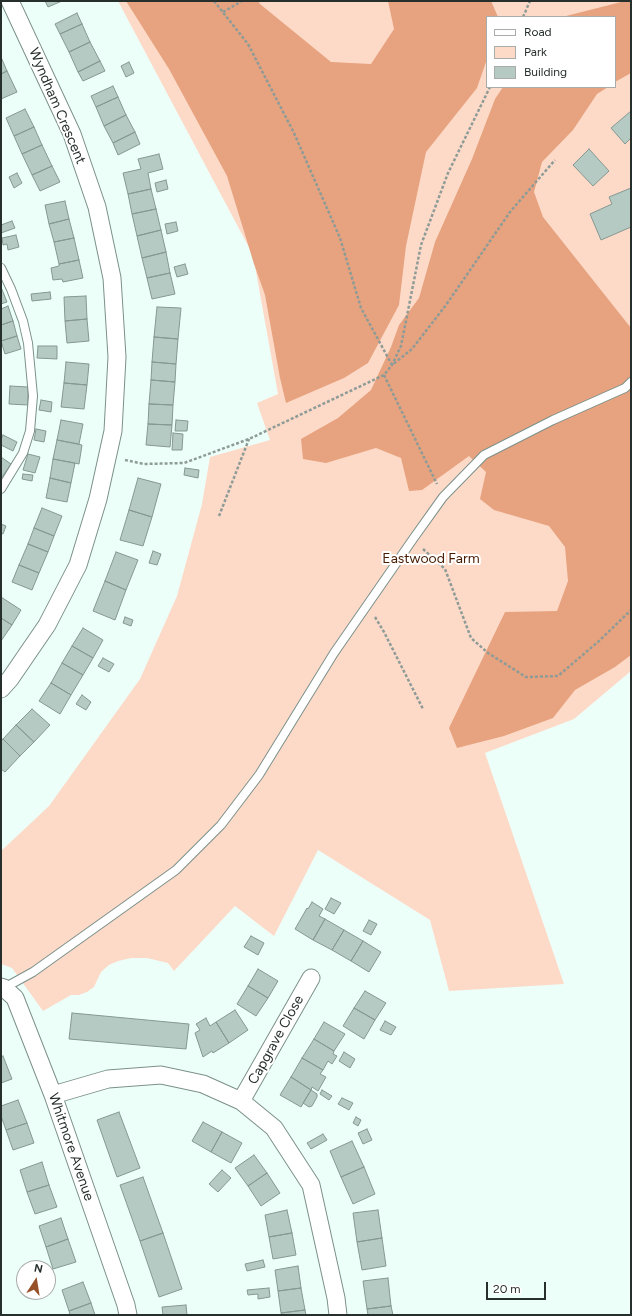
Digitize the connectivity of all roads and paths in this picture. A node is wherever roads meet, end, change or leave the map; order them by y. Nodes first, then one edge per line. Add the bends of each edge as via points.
1 (10, 1) edge
2 (214, 1) edge
3 (242, 1) edge
4 (530, 1) edge
5 (223, 12) junction
6 (523, 16) edge
7 (490, 88) edge
8 (555, 160) dead end
9 (1, 268) edge
10 (392, 365) junction
11 (384, 375) junction
12 (631, 382) edge
13 (249, 439) junction
14 (108, 456) junction
15 (1, 489) edge
16 (444, 497) junction
17 (219, 516) dead end
18 (413, 540) junction
19 (367, 605) junction
20 (631, 610) edge
21 (1, 689) edge
22 (423, 709) dead end
23 (311, 978) dead end
24 (3, 987) edge
25 (53, 1095) junction
26 (241, 1102) junction
27 (128, 1315) edge
28 (338, 1315) edge

1 - 14 street, Wyndham Crescent via 72,134 98,214 112,278 117,357 113,431
2 - 5 path
3 - 5 path
4 - 6 path
5 - 10 path via 248,44 294,133 340,238 361,308
7 - 10 path via 448,173 421,246 401,346
8 - 10 path via 510,212 412,350
9 - 15 lane via 23,320 33,396 30,431 23,453
10 - 11 path
11 - 13 path
11 - 16 path
12 - 16 lane via 625,388 484,455
13 - 14 path via 184,463 144,464
13 - 17 path
14 - 21 street, Wyndham Crescent via 78,565 47,625 10,680
16 - 18 lane
18 - 19 lane
18 - 20 path via 445,569 471,638 488,653 526,677 558,676
19 - 22 path via 384,632
19 - 24 lane via 334,653 259,775 221,826 176,870 33,972
23 - 26 street, Capgrave Close
24 - 25 street, Whitmore Avenue via 15,998
25 - 26 street via 108,1079 160,1075 203,1084
25 - 27 street, Whitmore Avenue
26 - 28 street via 274,1128 311,1185

